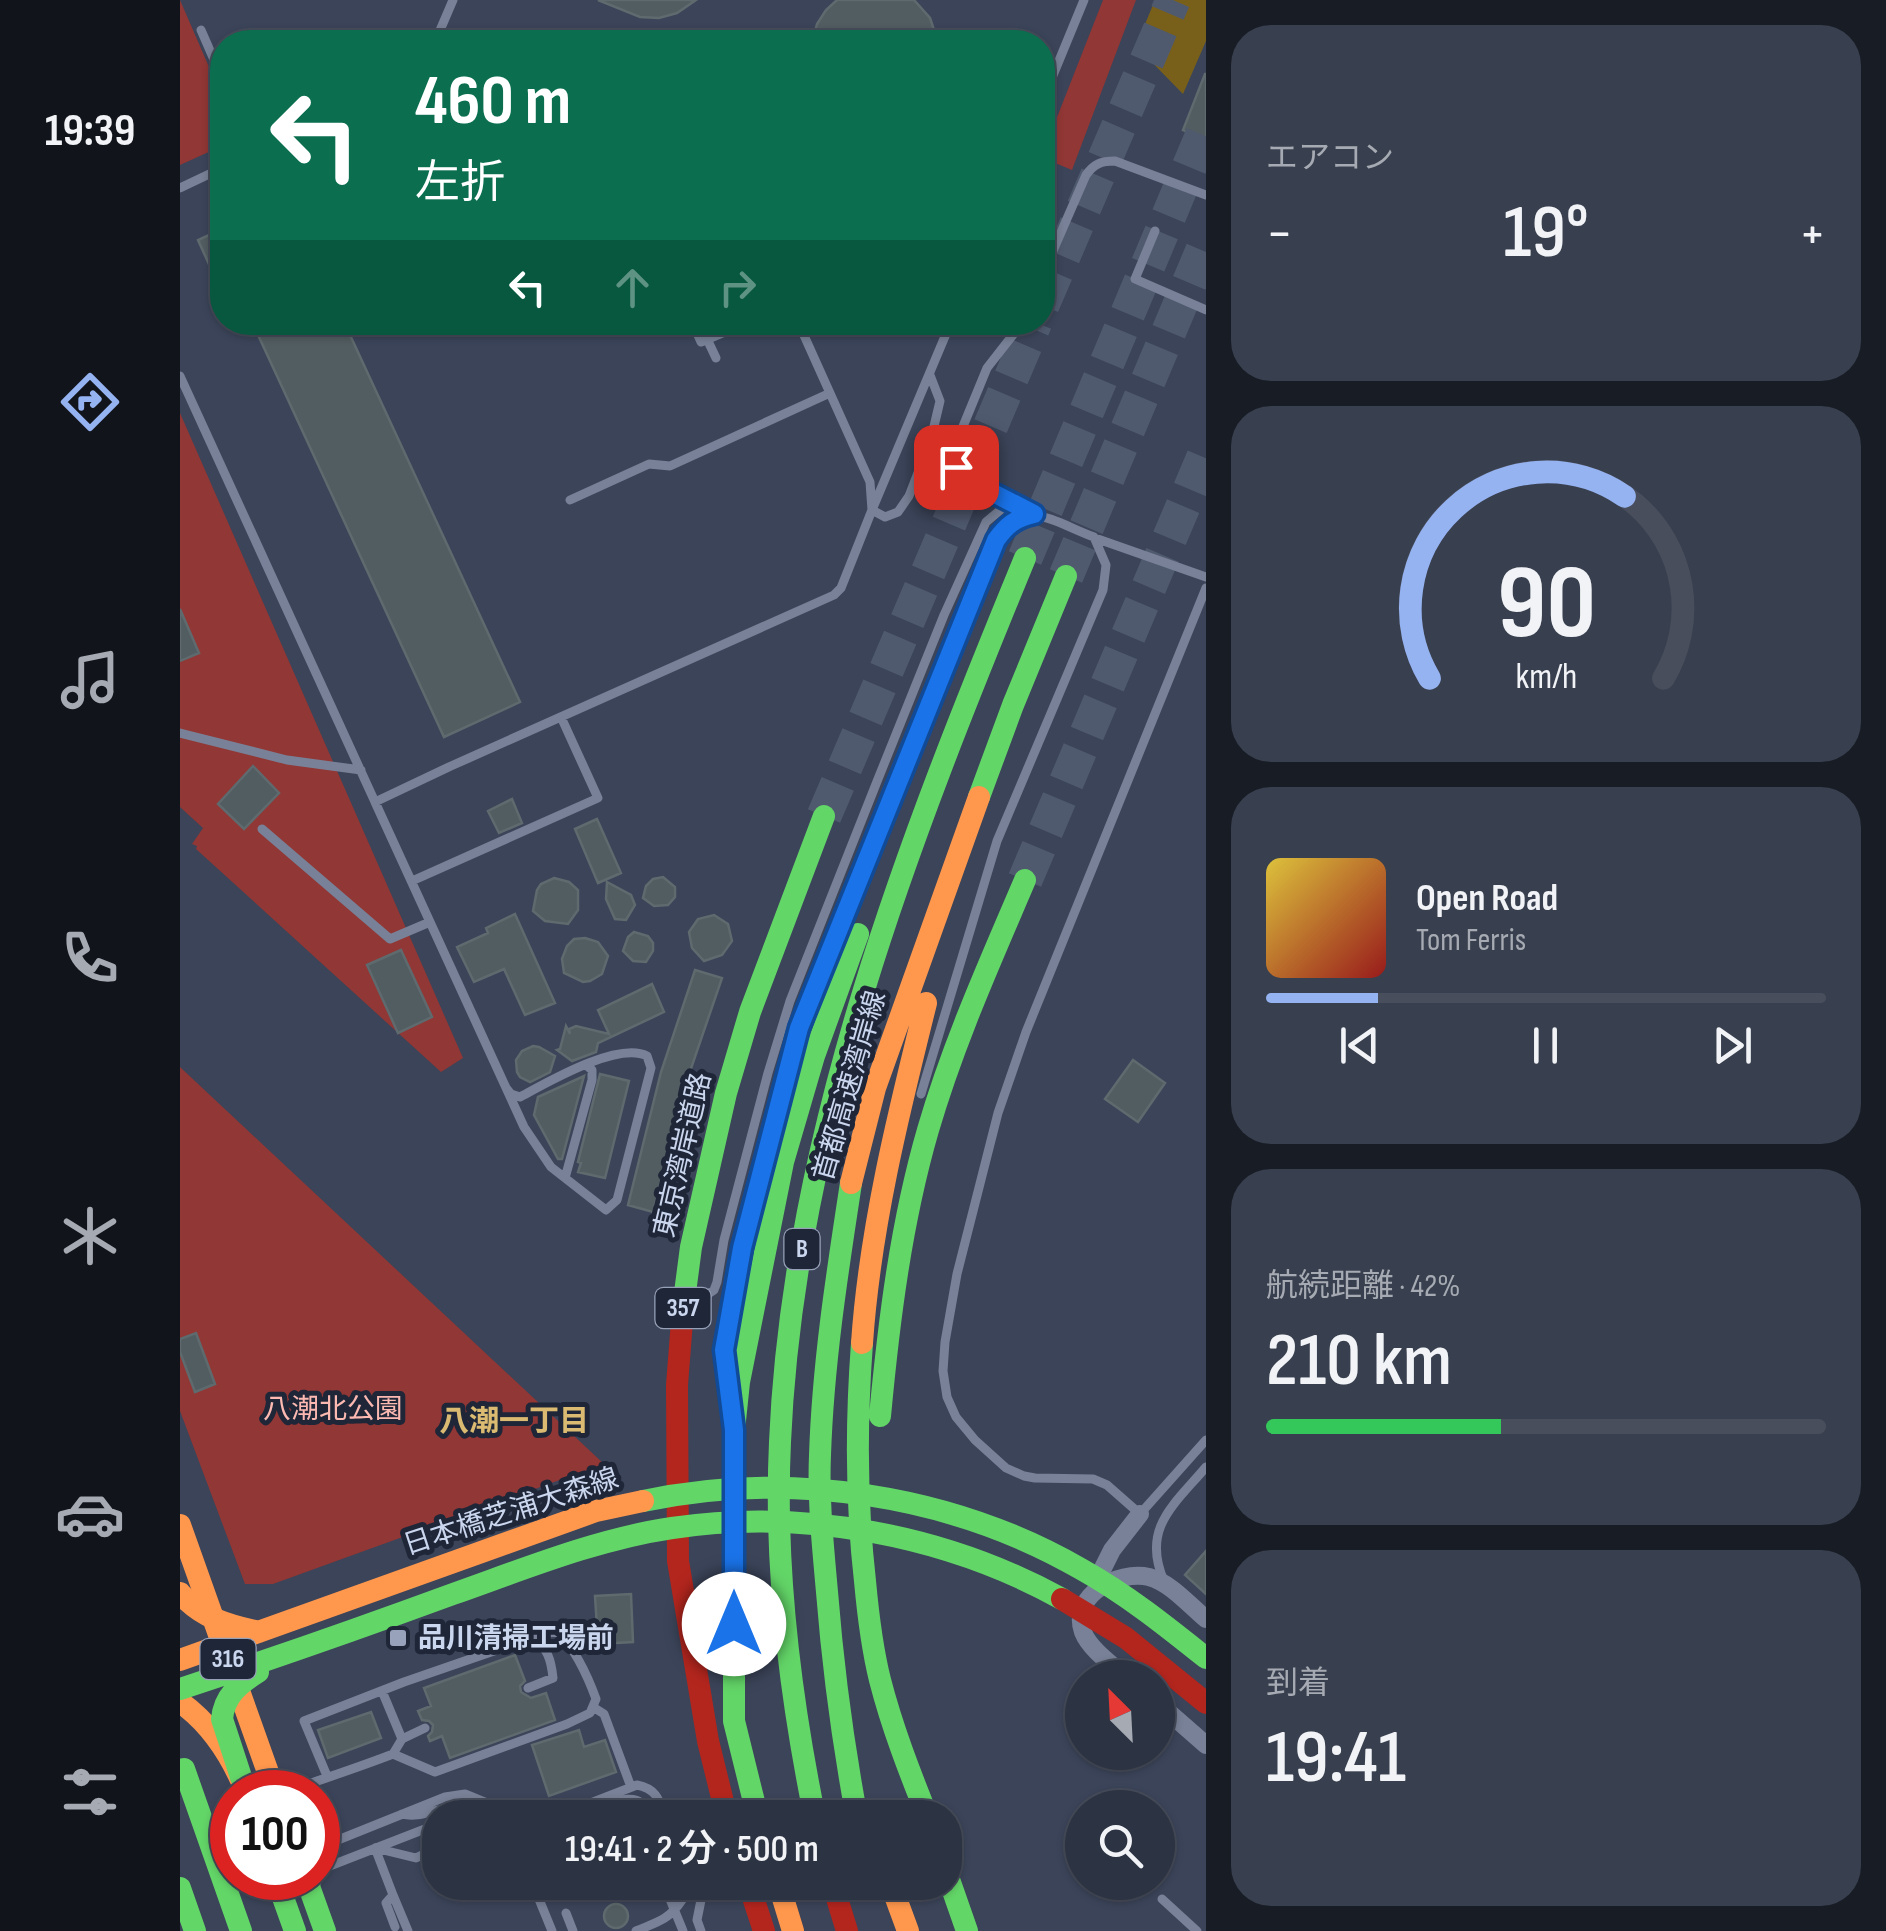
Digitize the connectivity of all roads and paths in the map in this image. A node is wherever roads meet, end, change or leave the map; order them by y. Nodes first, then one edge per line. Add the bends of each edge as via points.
1 (453, 0) edge
2 (1084, 0) edge
3 (201, 30) dead end
4 (440, 30) edge
5 (210, 51) edge
6 (1055, 70) edge
7 (210, 174) edge
8 (180, 188) edge
9 (1206, 195) edge
10 (1156, 231) dead end
11 (1055, 246) edge
12 (1206, 310) edge
13 (698, 335) edge
14 (718, 335) edge
15 (804, 335) edge
16 (946, 335) edge
17 (1013, 335) edge
18 (707, 340) junction
19 (716, 358) dead end
20 (930, 374) junction
21 (180, 376) edge
22 (830, 393) junction
23 (570, 500) dead end
24 (1010, 502) junction
25 (872, 510) junction
26 (1034, 514) junction
27 (1094, 538) junction
28 (1025, 558) tunnel mouth
29 (1066, 576) tunnel mouth
30 (1206, 577) edge
31 (1206, 588) edge
32 (965, 702) junction
33 (561, 717) junction
34 (180, 733) edge
35 (360, 770) junction
36 (375, 802) junction
37 (824, 816) tunnel mouth
38 (262, 829) dead end
39 (961, 842) junction
40 (1025, 880) tunnel mouth
41 (412, 882) junction
42 (430, 922) junction
43 (586, 1065) junction
44 (507, 1090) junction
45 (920, 1100) dead end
46 (565, 1178) junction
47 (889, 1222) dead end
48 (866, 1284) junction
49 (684, 1297) junction
50 (734, 1430) junction
51 (1206, 1440) edge
52 (1206, 1467) edge
53 (1140, 1514) junction
54 (180, 1525) edge
55 (1166, 1585) junction
56 (180, 1593) edge
57 (1086, 1601) junction
58 (1206, 1619) edge
59 (259, 1632) junction
60 (532, 1638) junction
61 (1206, 1658) edge
62 (180, 1660) edge
63 (271, 1660) junction
64 (1108, 1660) edge
65 (834, 1675) junction
66 (180, 1678) edge
67 (528, 1688) dead end
68 (180, 1689) edge
69 (382, 1691) junction
70 (180, 1702) edge
71 (1206, 1703) edge
72 (593, 1707) junction
73 (1175, 1718) edge
74 (425, 1728) dead end
75 (402, 1739) junction
76 (1206, 1745) edge
77 (393, 1754) junction
78 (184, 1769) dead end
79 (233, 1770) edge
80 (238, 1770) edge
81 (267, 1770) edge
82 (325, 1770) edge
83 (340, 1774) edge
84 (631, 1786) junction
85 (437, 1800) edge
86 (479, 1800) edge
87 (596, 1800) edge
88 (658, 1800) edge
89 (722, 1800) edge
90 (754, 1800) edge
91 (811, 1800) edge
92 (854, 1800) edge
93 (865, 1800) edge
94 (921, 1800) edge
95 (925, 1800) edge
96 (422, 1806) edge
97 (402, 1814) junction
98 (422, 1814) edge
99 (422, 1830) edge
100 (340, 1839) edge
101 (375, 1848) junction
102 (422, 1855) edge
103 (340, 1862) edge
104 (180, 1888) edge
105 (393, 1894) junction
106 (284, 1900) edge
107 (314, 1900) edge
108 (539, 1900) edge
109 (671, 1900) edge
110 (682, 1900) edge
111 (700, 1900) edge
112 (754, 1900) edge
113 (784, 1900) edge
114 (827, 1900) edge
115 (838, 1900) edge
116 (879, 1900) edge
117 (897, 1900) edge
118 (956, 1900) edge
119 (1163, 1900) edge
120 (675, 1910) junction
121 (566, 1914) dead end
122 (395, 1927) dead end
123 (763, 1930) edge
124 (195, 1931) edge
125 (241, 1931) edge
126 (295, 1931) edge
127 (325, 1931) edge
128 (408, 1931) edge
129 (552, 1931) edge
130 (573, 1931) edge
131 (636, 1931) edge
132 (684, 1931) edge
133 (702, 1931) edge
134 (793, 1931) edge
135 (831, 1931) edge
136 (847, 1931) edge
137 (887, 1931) edge
138 (908, 1931) edge
139 (967, 1931) edge
140 (1197, 1931) edge

1 - 4 lane
2 - 6 lane
3 - 5 lane
7 - 8 lane
9 - 11 lane via 1102,161 1086,175
10 - 12 lane via 1135,279
13 - 18 lane
14 - 18 lane
15 - 22 lane
16 - 20 lane
17 - 24 lane via 987,368 954,456 964,478
18 - 19 lane
20 - 25 lane
20 - 25 lane via 940,401 909,496 885,517
21 - 35 lane
22 - 23 lane via 670,466 649,464
22 - 25 lane via 870,482
24 - 26 lane
24 - 49 lane via 986,522 944,615 790,1001 714,1290
25 - 33 lane via 834,595
26 - 27 lane
26 - 50 lane via 1007,525 996,540 799,1028 742,1248 724,1350
27 - 30 lane
27 - 45 lane via 1106,565 1103,590 997,841
28 - 32 main road, 首都高速湾岸線 / B
29 - 39 main road, 首都高速湾岸線 / B
31 - 53 lane via 998,1113 957,1274 943,1371 956,1417 1006,1468 1035,1478 1093,1479
32 - 50 main road via 874,890 814,1056 783,1162
32 - 91 main road, 首都高速湾岸線 / B via 848,1042 793,1305 779,1470 788,1640
33 - 36 lane
33 - 41 lane via 598,798
34 - 35 lane
35 - 36 lane
36 - 41 lane
37 - 49 main road, 東京湾岸道路 / 357 via 726,1093
38 - 42 lane via 390,938
39 - 48 main road via 948,930 901,1103
39 - 65 main road, 首都高速湾岸線 / B via 875,1088 835,1284 820,1514
40 - 95 main road via 928,1132 884,1364 879,1425 885,1585 899,1690
41 - 42 lane
42 - 44 lane
43 - 44 lane via 520,1097
43 - 46 lane via 592,1080
43 - 46 lane via 629,1051 647,1056 651,1068 617,1200 606,1210
44 - 46 lane via 550,1167
47 - 48 lane
48 - 94 main road via 858,1392 860,1538 880,1679
49 - 89 main road, 東京湾岸道路 / 357 via 677,1384 678,1561
50 - 90 main road via 734,1721
51 - 53 lane
52 - 55 lane via 1156,1534 1156,1560
53 - 57 street
54 - 81 main road, 316
55 - 57 street via 1131,1576 1097,1588
55 - 58 street
56 - 59 main road, bridge via 200,1614
57 - 64 street via 1084,1634
59 - 61 main road, 日本橋芝浦大森線 / 316, bridge via 596,1511 701,1490 772,1487 896,1500 1000,1531 1091,1574
59 - 62 main road, 日本橋芝浦大森線 / 316, bridge
59 - 66 main road, bridge
60 - 67 lane via 545,1647 552,1678
60 - 69 lane
60 - 72 lane via 558,1632 570,1645 588,1676
63 - 66 main road, bridge
63 - 68 main road, 日本橋芝浦大森線 / 316, bridge
63 - 71 main road, 日本橋芝浦大森線 / 316, bridge via 603,1543 744,1521 886,1536 1030,1583 1112,1628
63 - 80 main road, bridge via 230,1693 222,1710
65 - 92 main road, 首都高速湾岸線 / B
65 - 93 main road
69 - 75 lane
69 - 82 lane via 304,1720
70 - 79 main road via 200,1718
72 - 77 lane via 567,1724 435,1772
72 - 84 lane via 604,1714
73 - 76 street
74 - 75 lane
75 - 77 lane
77 - 83 lane
78 - 125 main road
84 - 87 lane
84 - 88 lane via 649,1787
85 - 86 lane via 464,1794
96 - 97 lane
97 - 98 lane
97 - 100 lane
99 - 101 lane
101 - 102 lane
101 - 103 lane
101 - 105 lane
104 - 124 main road
105 - 122 lane via 386,1903
105 - 128 lane
106 - 126 main road
107 - 127 main road
108 - 129 lane
109 - 120 lane
110 - 120 lane
111 - 133 lane
112 - 123 main road
113 - 134 main road
114 - 135 main road
115 - 136 main road
116 - 137 main road
117 - 138 main road
118 - 139 main road
119 - 140 lane
120 - 131 lane
120 - 132 lane
121 - 130 lane

